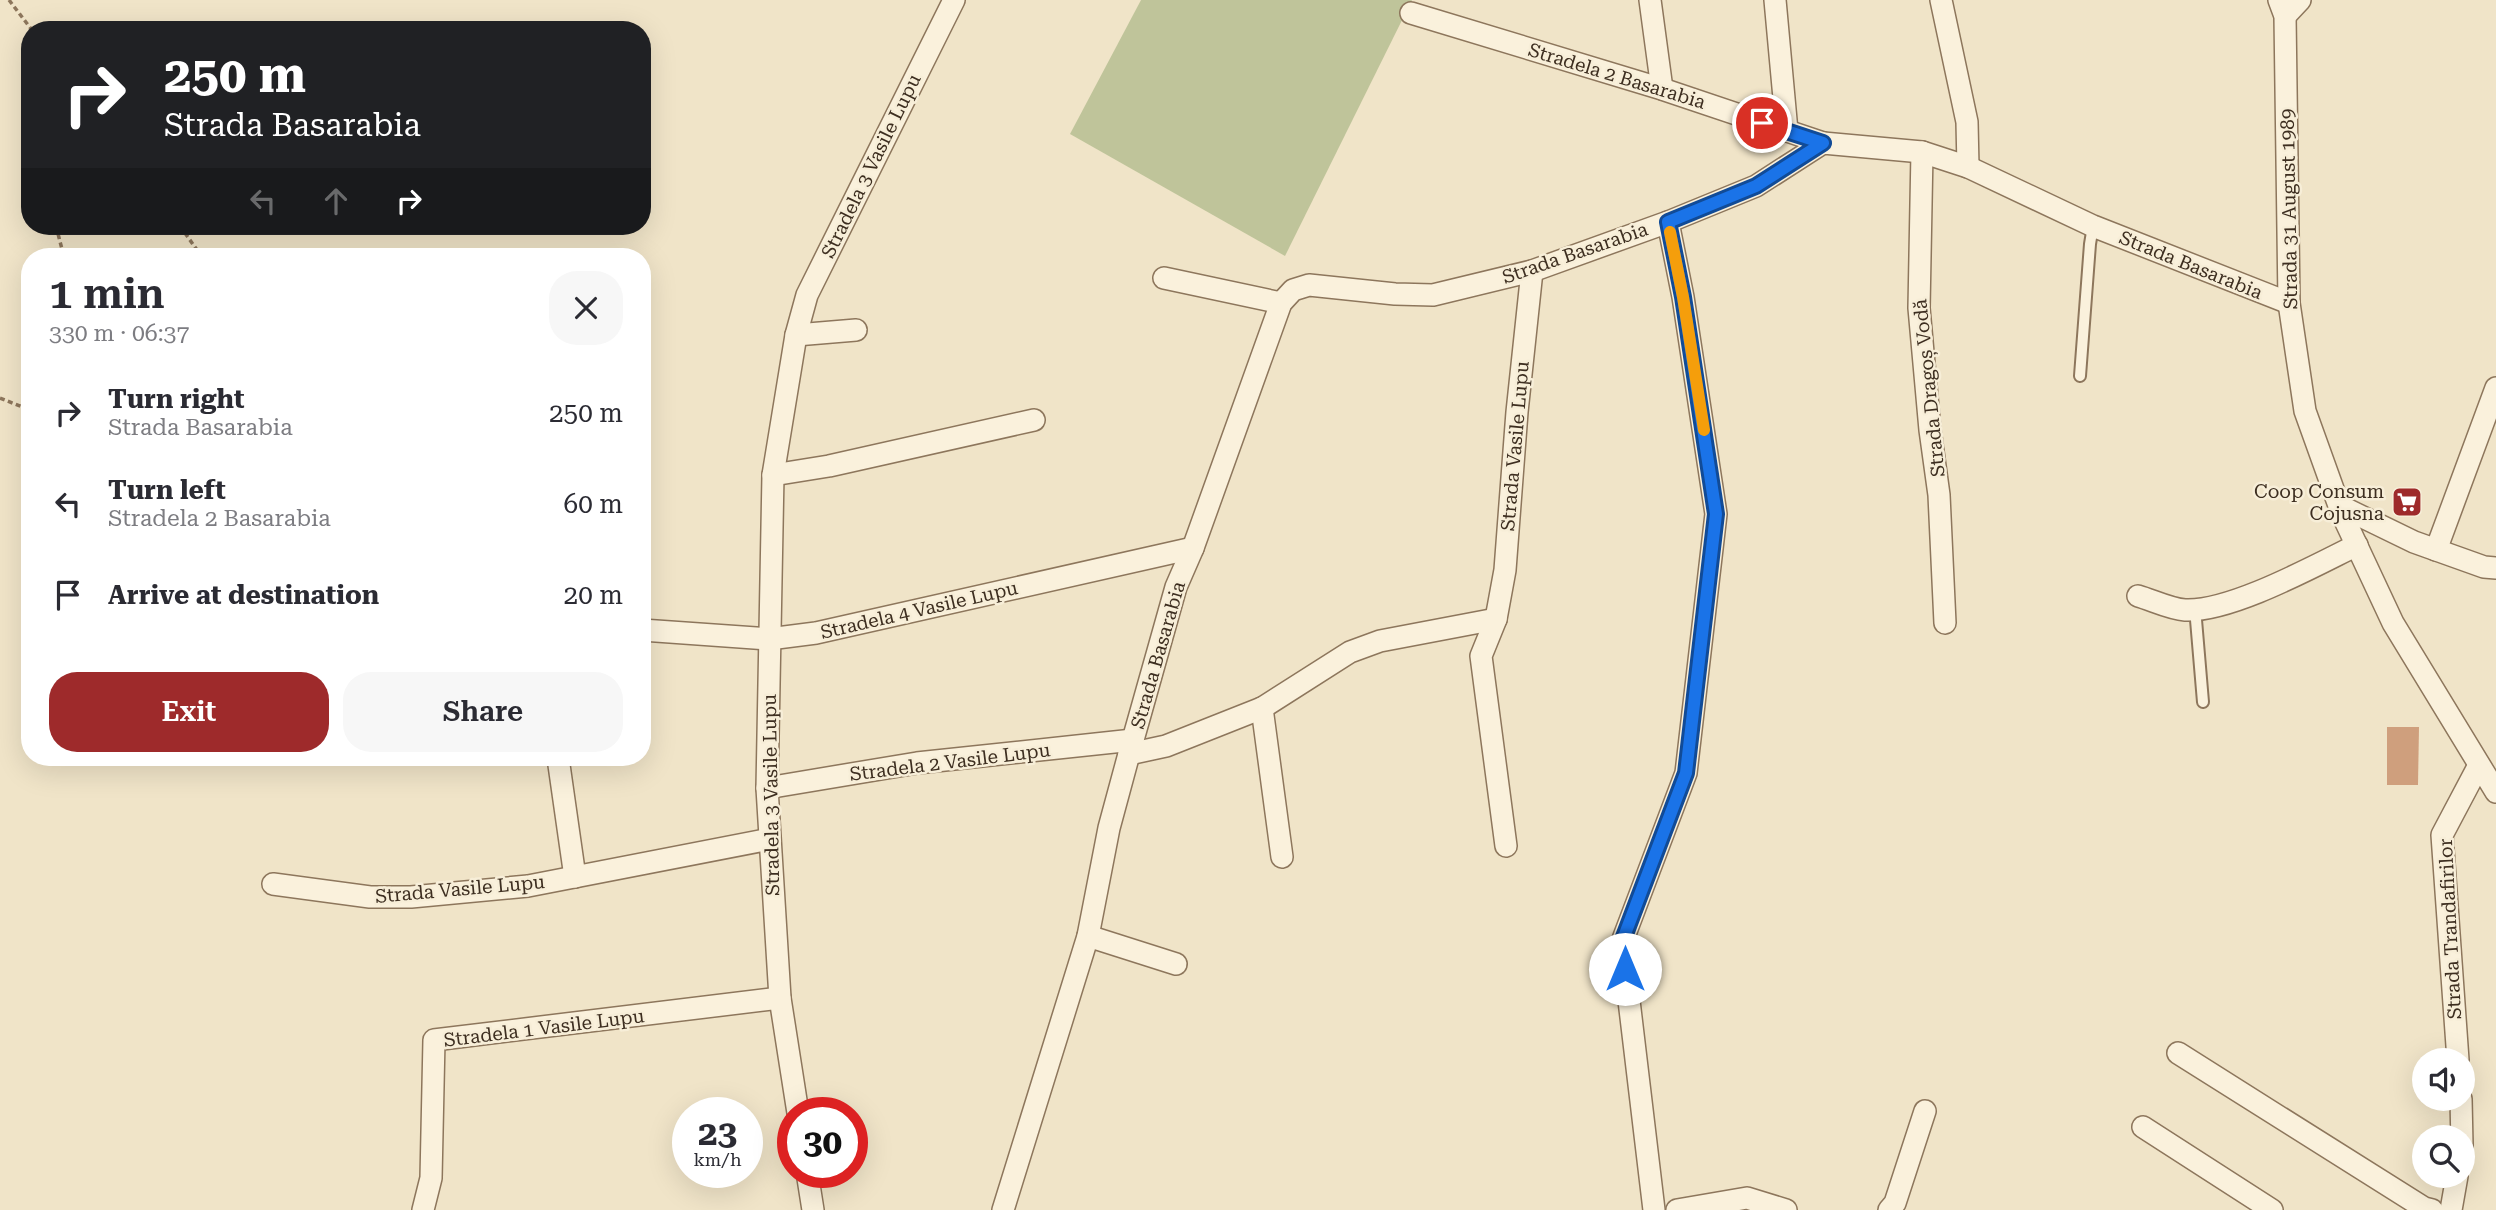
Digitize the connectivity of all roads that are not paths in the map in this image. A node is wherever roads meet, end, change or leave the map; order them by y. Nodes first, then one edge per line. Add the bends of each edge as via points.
1 (954, 0) edge
2 (1650, 0) edge
3 (1775, 0) edge
4 (1941, 0) edge
5 (2300, 0) edge
6 (2282, 8) edge
7 (1411, 13) dead end
8 (1662, 89) junction
9 (1787, 131) junction
10 (1823, 143) junction
11 (1922, 152) junction
12 (1968, 167) junction
13 (1668, 222) junction
14 (2093, 226) junction
15 (1532, 271) junction
16 (1164, 278) dead end
17 (1281, 303) junction
18 (2289, 303) junction
19 (856, 330) dead end
20 (796, 335) junction
21 (2080, 376) dead end
22 (2496, 387) edge
23 (1034, 420) dead end
24 (773, 475) junction
25 (2340, 506) junction
26 (2357, 545) junction
27 (1193, 548) junction
28 (2436, 550) junction
29 (2496, 568) edge
30 (2138, 596) dead end
31 (2195, 608) junction
32 (1496, 619) junction
33 (1945, 624) dead end
34 (651, 631) edge
35 (769, 639) junction
36 (2203, 702) dead end
37 (1262, 708) junction
38 (1131, 747) junction
39 (2479, 765) junction
40 (559, 766) edge
41 (767, 788) junction
42 (2496, 792) edge
43 (770, 839) junction
44 (1506, 846) dead end
45 (1282, 857) dead end
46 (575, 877) junction
47 (273, 884) dead end
48 (1088, 936) junction
49 (1176, 964) dead end
50 (780, 998) junction
51 (2457, 1048) edge
52 (2178, 1053) dead end
53 (795, 1097) edge
54 (1925, 1111) dead end
55 (2143, 1128) dead end
56 (810, 1188) edge
57 (2455, 1188) edge
58 (423, 1210) edge
59 (813, 1210) edge
60 (1003, 1210) edge
61 (1654, 1210) edge
62 (1677, 1210) edge
63 (1786, 1210) edge
64 (1889, 1210) edge
65 (2272, 1210) edge
66 (2432, 1210) edge
67 (2451, 1210) edge

1 - 20 street, Stradela 3 Vasile Lupu via 807,295
2 - 8 street
3 - 9 street
4 - 12 street via 1967,122
5 - 6 street
6 - 18 street, Strada 31 August 1989
7 - 8 street, Stradela 2 Basarabia
8 - 9 street, Stradela 2 Basarabia
9 - 10 street, Stradela 2 Basarabia
10 - 11 street, Strada Basarabia
10 - 13 street, Strada Basarabia via 1756,186
11 - 12 street, Strada Basarabia
11 - 33 street, Strada Dragoș Vodă via 1919,308 1940,495
12 - 14 street, Strada Basarabia
13 - 15 street, Strada Basarabia
13 - 61 street via 1716,514 1686,773 1622,942
14 - 18 street, Strada Basarabia
14 - 21 lane, Strada Basarabia
15 - 17 street, Strada Basarabia via 1433,295 1309,285 1293,290
15 - 32 street, Strada Vasile Lupu via 1505,570
16 - 17 street
17 - 27 street, Strada Basarabia
18 - 25 street, Strada 31 August 1989 via 2305,411
19 - 20 street
20 - 24 street, Stradela 3 Vasile Lupu
22 - 28 street
23 - 24 street
24 - 35 street, Stradela 3 Vasile Lupu
25 - 26 street, Strada 31 August 1989
25 - 28 street
26 - 31 street via 2256,593
26 - 39 street, Strada 31 August 1989 via 2393,622
27 - 35 street, Stradela 4 Vasile Lupu via 816,633
27 - 38 street, Strada Basarabia via 1176,587
28 - 29 street
30 - 31 street via 2183,610
31 - 36 lane
32 - 37 street via 1380,641 1350,652
32 - 44 street, Strada Vasile Lupu via 1481,656
34 - 35 street, Stradela 4 Vasile Lupu
35 - 41 street, Stradela 3 Vasile Lupu
37 - 38 street via 1166,746
37 - 45 street
38 - 41 street, Stradela 2 Vasile Lupu via 918,763
38 - 48 street, Strada Basarabia via 1108,828
39 - 42 street, Strada 31 August 1989
39 - 51 street, Strada Trandafirilor via 2442,835
40 - 46 street
41 - 43 street, Stradela 3 Vasile Lupu
43 - 46 street, Strada Vasile Lupu
43 - 50 street, Stradela 3 Vasile Lupu
46 - 47 street, Strada Vasile Lupu via 528,887 397,897
48 - 49 street
48 - 60 street, Strada Basarabia
50 - 53 street, Stradela 3 Vasile Lupu
50 - 58 street, Stradela 1 Vasile Lupu via 434,1040 431,1178
52 - 66 street
54 - 64 street
55 - 65 street
56 - 59 street
57 - 67 street
62 - 63 street via 1747,1198

